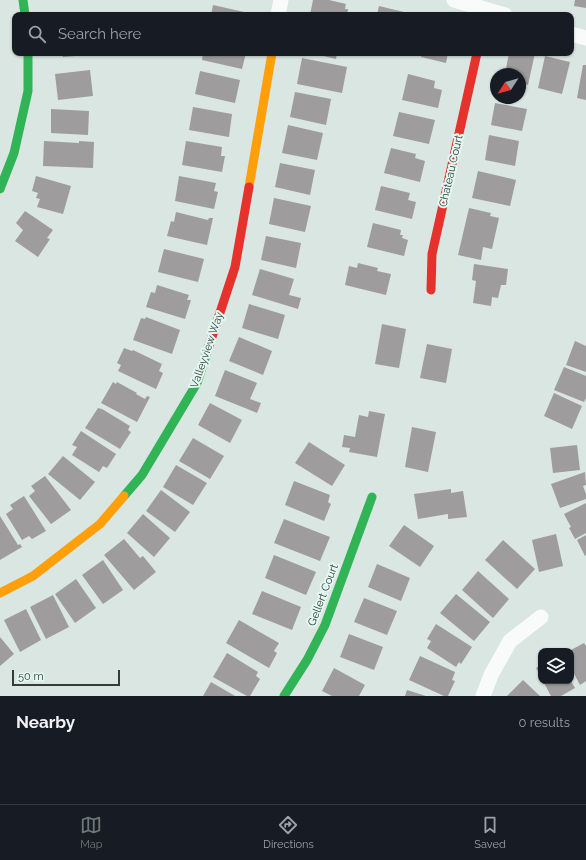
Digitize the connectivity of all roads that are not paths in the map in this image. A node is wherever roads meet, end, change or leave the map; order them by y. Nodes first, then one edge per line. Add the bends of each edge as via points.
1 (24, 0) edge
2 (281, 0) edge
3 (454, 0) edge
4 (25, 12) edge
5 (279, 12) edge
6 (486, 12) edge
7 (574, 35) edge
8 (586, 38) edge
9 (28, 56) edge
10 (271, 56) edge
11 (476, 56) edge
12 (0, 189) edge
13 (431, 290) dead end
14 (372, 497) dead end
15 (0, 593) edge
16 (541, 618) dead end
17 (284, 696) edge
18 (483, 696) edge

1 - 4 street
2 - 5 street
3 - 6 street
7 - 8 street
9 - 12 street via 28,92 14,153
10 - 15 street, Valleyview Way via 235,267 197,383 142,475 100,524 33,576
11 - 13 street, Chateau Court via 432,254
14 - 17 street, Gellert Court via 325,625
16 - 18 street via 510,641 491,675

